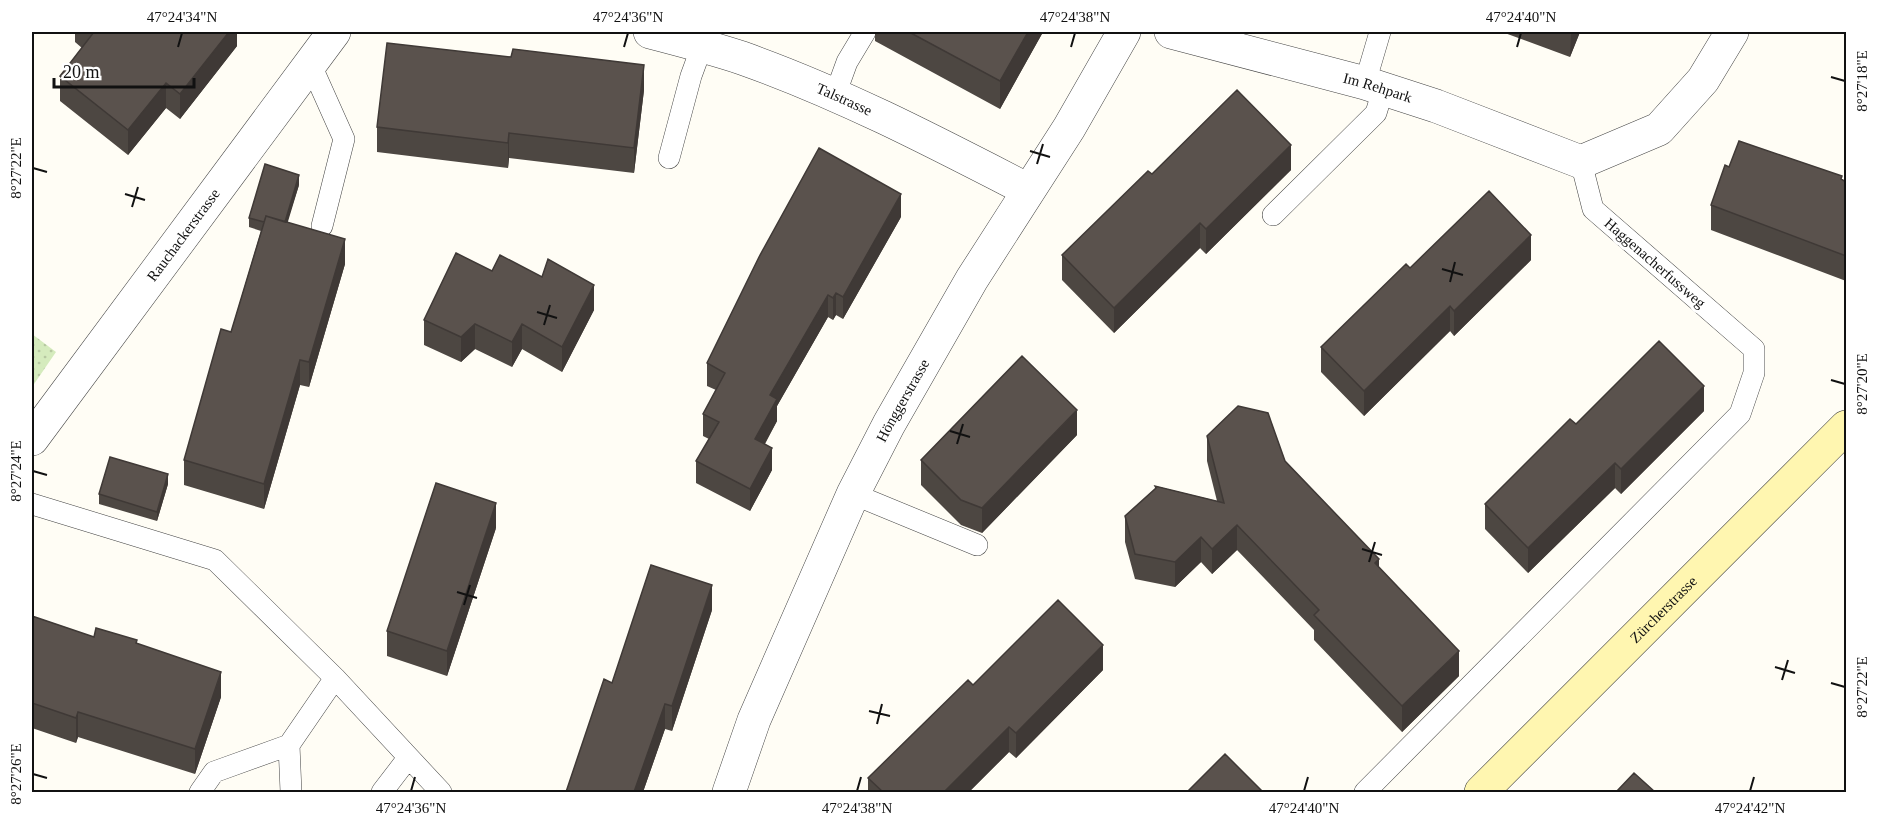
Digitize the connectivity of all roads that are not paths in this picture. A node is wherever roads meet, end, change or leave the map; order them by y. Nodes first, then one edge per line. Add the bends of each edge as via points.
1 (334, 32) edge
2 (650, 32) edge
3 (865, 32) edge
4 (1124, 32) edge
5 (1171, 32) edge
6 (1380, 32) edge
7 (1732, 32) edge
8 (702, 46) junction
9 (310, 63) junction
10 (1374, 87) junction
11 (835, 96) junction
12 (669, 158) dead end
13 (1581, 162) junction
14 (1028, 190) junction
15 (1273, 215) dead end
16 (322, 226) dead end
17 (1846, 427) edge
18 (32, 439) edge
19 (853, 495) junction
20 (32, 504) edge
21 (977, 545) dead end
22 (335, 678) junction
23 (289, 745) junction
24 (408, 758) junction
25 (200, 792) edge
26 (291, 792) edge
27 (382, 792) edge
28 (441, 792) edge
29 (729, 792) edge
30 (1365, 792) edge
31 (1481, 792) edge

1 - 9 street, Rauchackerstrasse
2 - 8 street, Talstrasse
3 - 11 lane via 847,62
4 - 14 street, Hönggerstrasse
5 - 10 street, Im Rehpark
6 - 10 lane
7 - 13 street via 1703,80 1659,129
8 - 11 street, Talstrasse
8 - 12 lane
9 - 16 lane via 344,139
9 - 18 street, Rauchackerstrasse
10 - 13 street, Im Rehpark via 1436,106
10 - 15 lane via 1376,113
11 - 14 street, Talstrasse
13 - 30 lane, Haggenacherfussweg via 1593,209 1754,349 1754,373 1740,414
14 - 19 street, Hönggerstrasse via 972,279
17 - 31 main road, Zürcherstrasse
19 - 21 lane
19 - 29 street, Hönggerstrasse via 754,720
20 - 22 lane via 215,560
22 - 23 lane
22 - 24 lane
23 - 25 lane via 214,772
23 - 26 lane
24 - 27 lane
24 - 28 lane

